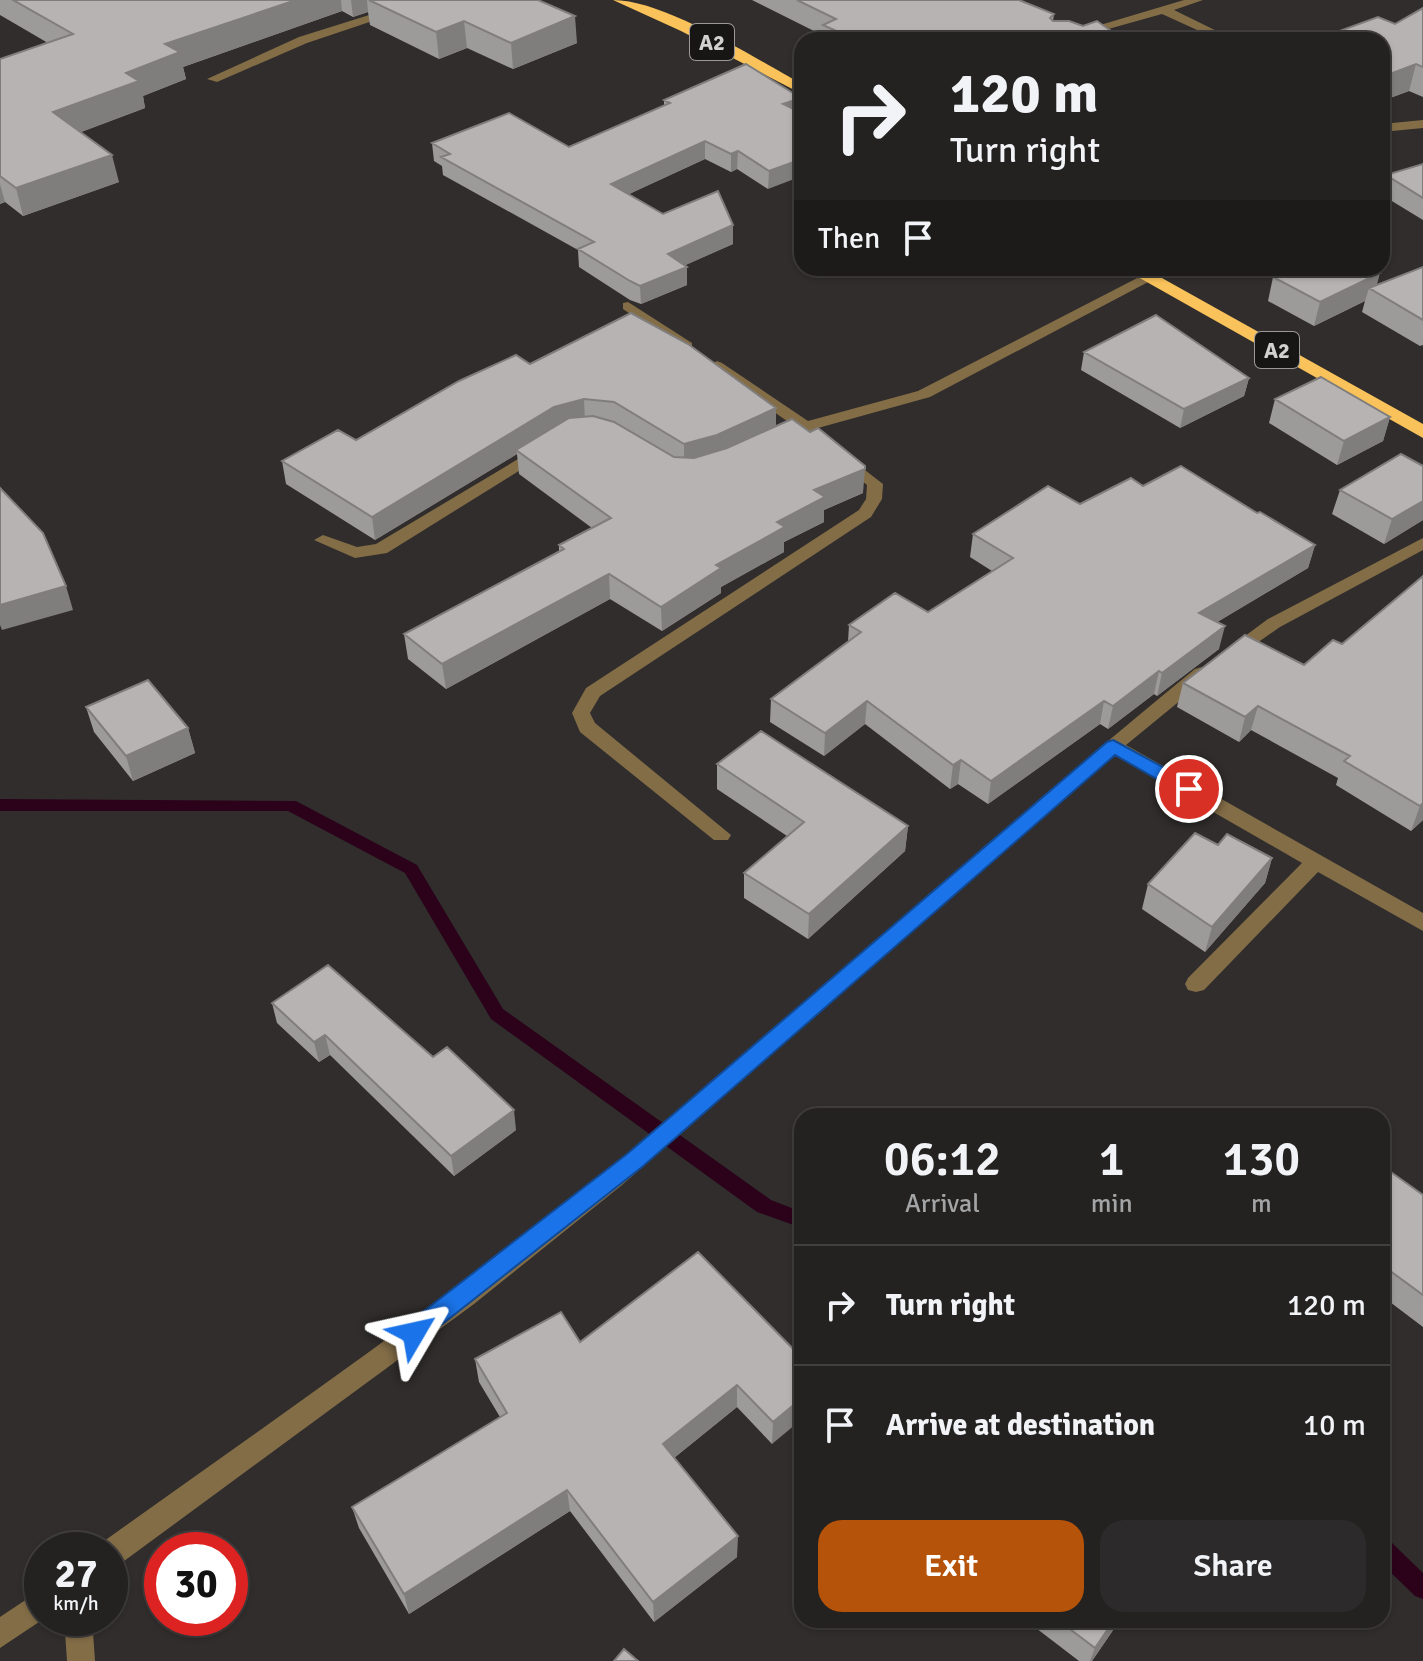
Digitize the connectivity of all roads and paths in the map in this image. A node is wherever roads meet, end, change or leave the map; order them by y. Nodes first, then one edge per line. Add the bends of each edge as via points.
1 (429, 0) edge
2 (620, 0) edge
3 (1197, 0) edge
4 (1162, 9) junction
5 (1083, 32) edge
6 (1212, 32) edge
7 (213, 79) dead end
8 (794, 86) edge
9 (1423, 124) edge
10 (1390, 127) edge
11 (1132, 276) edge
12 (1146, 276) edge
13 (628, 306) dead end
14 (806, 427) junction
15 (1423, 432) edge
16 (550, 445) edge
17 (765, 445) edge
18 (323, 540) dead end
19 (1423, 543) edge
20 (1113, 746) junction
21 (721, 835) dead end
22 (1316, 862) junction
23 (1423, 923) edge
24 (1196, 984) dead end
25 (128, 1541) edge
26 (24, 1616) edge
27 (0, 1634) edge
28 (79, 1636) edge
29 (81, 1661) edge

1 - 7 street via 303,40
2 - 8 highway, A2 via 686,28
3 - 4 street
4 - 5 street
4 - 6 street
9 - 10 street
11 - 14 street via 924,394
12 - 15 highway, A2
13 - 14 street
14 - 17 street
14 - 21 street via 875,484 865,513 593,692 581,713 587,727
16 - 18 street via 381,549 355,553
19 - 20 street via 1274,623 1192,680
20 - 22 street
20 - 25 street via 614,1178 465,1296
22 - 23 street
22 - 24 street
26 - 27 street
28 - 29 street

